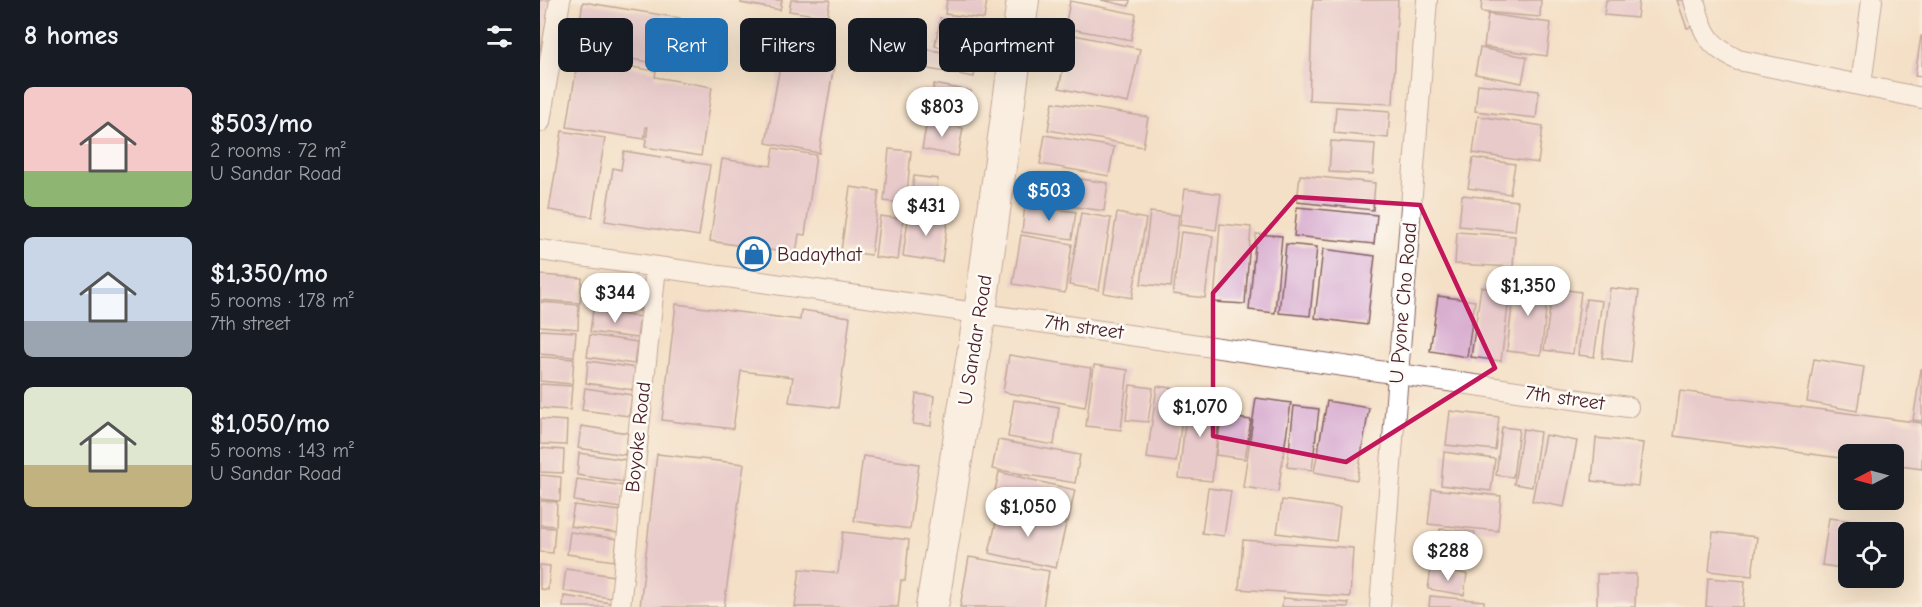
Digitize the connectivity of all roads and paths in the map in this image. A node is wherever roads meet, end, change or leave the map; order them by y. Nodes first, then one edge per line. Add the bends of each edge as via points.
1 (560, 0) edge
2 (1023, 0) edge
3 (1427, 0) edge
4 (1694, 0) edge
5 (1872, 0) edge
6 (1861, 85) junction
7 (1922, 98) edge
8 (540, 122) edge
9 (540, 250) edge
10 (656, 267) junction
11 (980, 312) junction
12 (1398, 373) junction
13 (1628, 407) dead end
14 (620, 607) edge
15 (932, 607) edge
16 (1380, 607) edge

1 - 8 street
2 - 11 main road, U Sandar Road
3 - 12 street, U Pyone Cho Road
4 - 6 street via 1699,21 1717,50 1738,60
5 - 6 street
6 - 7 street
9 - 10 street, 7th street
10 - 11 street, 7th street
10 - 14 street, Boyoke Road
11 - 12 street, 7th street
11 - 15 main road, U Sandar Road
12 - 13 street, 7th street
12 - 16 street, U Pyone Cho Road

